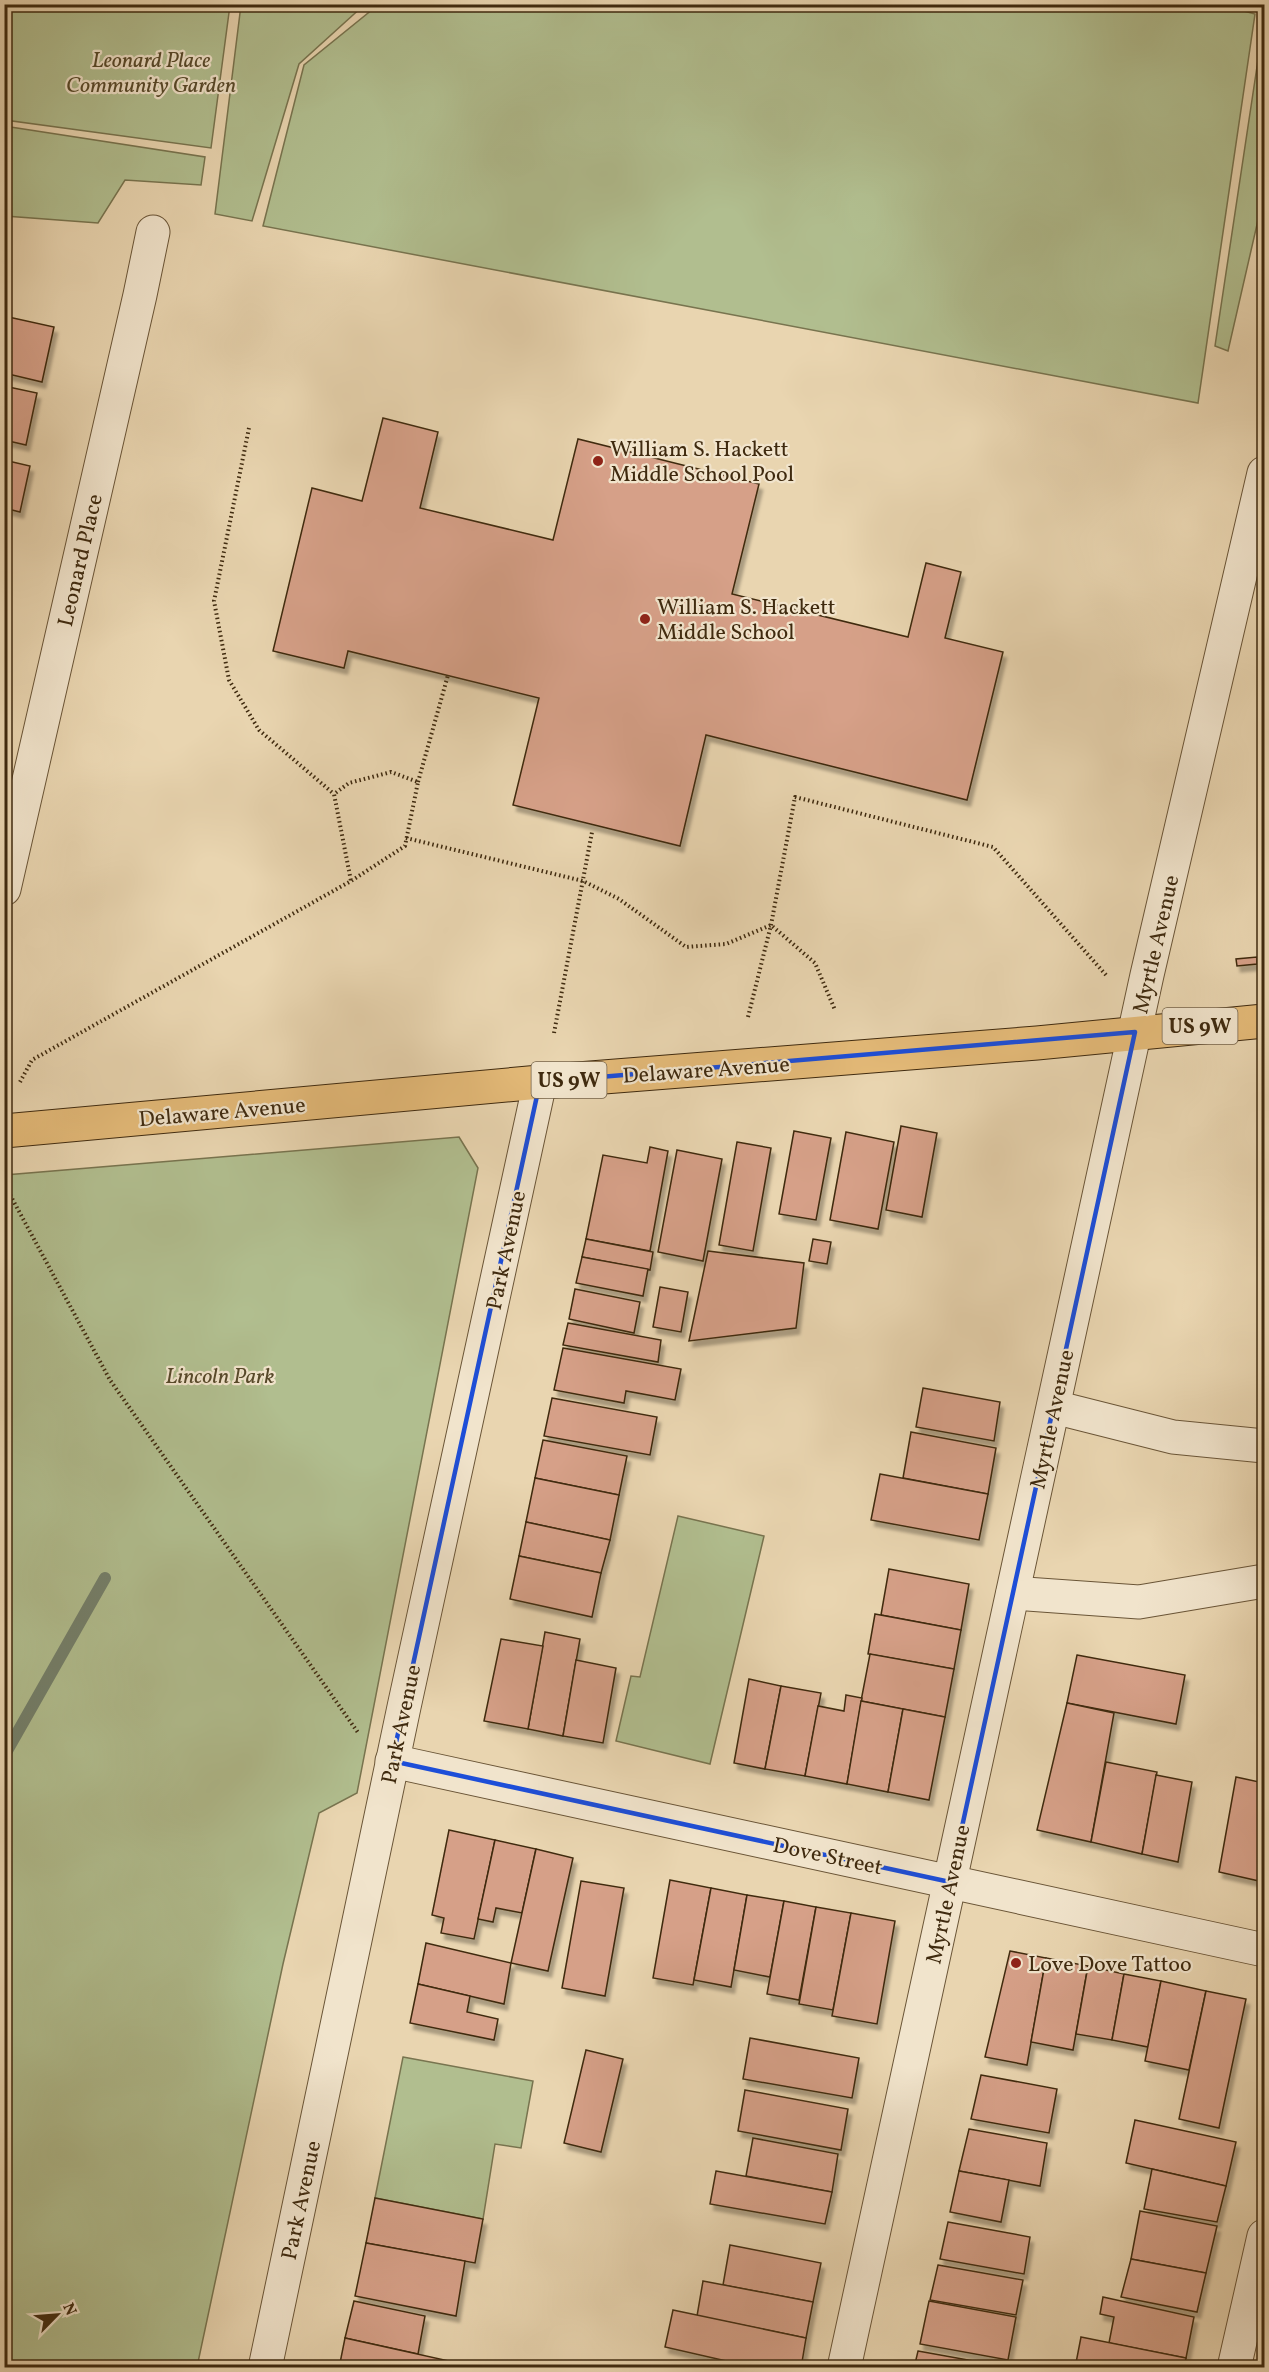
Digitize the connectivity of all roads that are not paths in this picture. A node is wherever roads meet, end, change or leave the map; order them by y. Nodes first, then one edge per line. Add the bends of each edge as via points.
1 (153, 232) dead end
2 (1264, 478) edge
3 (4, 889) edge
4 (1264, 1021) edge
5 (1135, 1032) junction
6 (540, 1082) junction
7 (4, 1131) edge
8 (1054, 1407) junction
9 (1264, 1446) edge
10 (1264, 1581) edge
11 (1013, 1593) junction
12 (392, 1761) junction
13 (950, 1881) junction
14 (1264, 1950) edge
15 (1264, 2236) edge
16 (265, 2367) edge
17 (844, 2367) edge
18 (1233, 2367) edge

1 - 3 street, Leonard Place
2 - 5 street, Myrtle Avenue
4 - 5 main road, Delaware Avenue / US 9W
5 - 6 main road, Delaware Avenue / US 9W
5 - 8 street, Myrtle Avenue
6 - 7 main road, Delaware Avenue / US 9W
6 - 12 street, Park Avenue
8 - 9 street via 1173,1437
8 - 11 street, Myrtle Avenue
10 - 11 street via 1139,1602
11 - 13 street, Myrtle Avenue
12 - 13 street, Dove Street
12 - 16 street, Park Avenue
13 - 14 street, Dove Street
13 - 17 street, Myrtle Avenue
15 - 18 street

